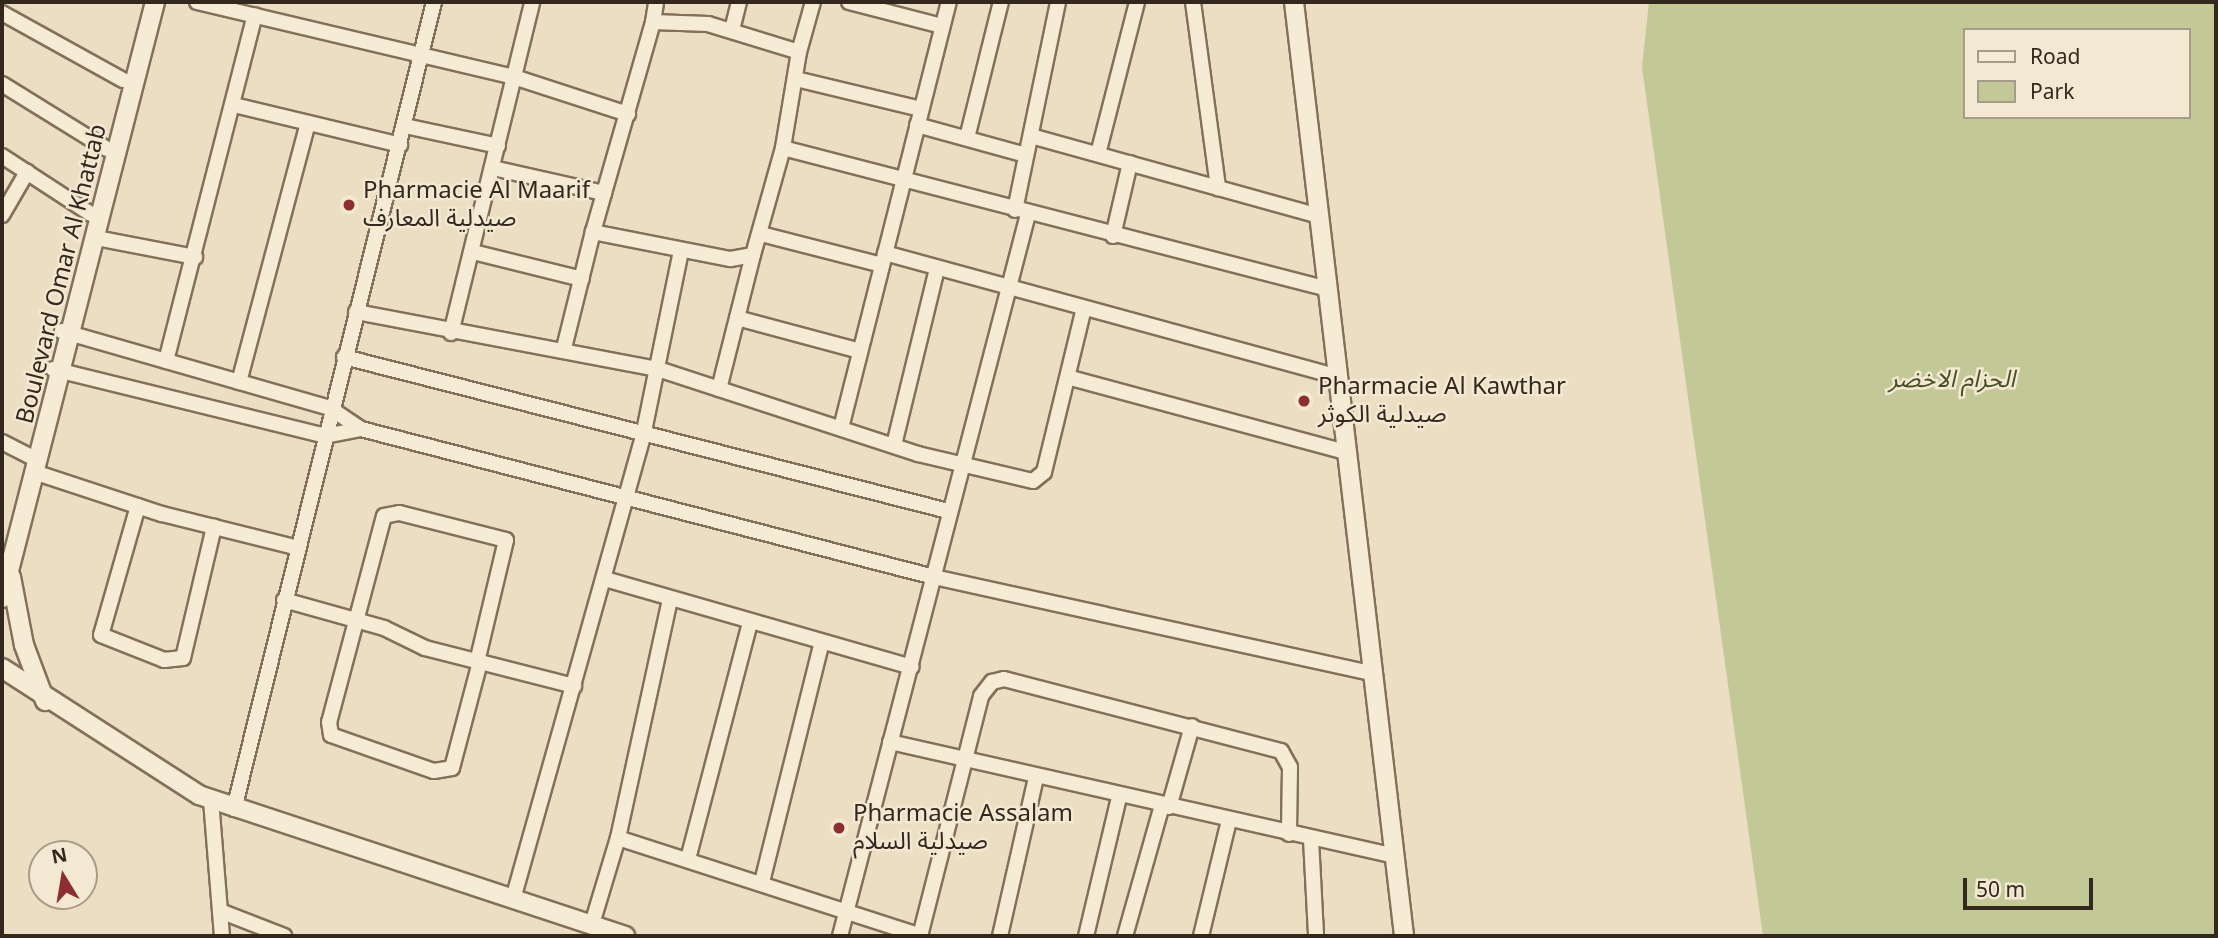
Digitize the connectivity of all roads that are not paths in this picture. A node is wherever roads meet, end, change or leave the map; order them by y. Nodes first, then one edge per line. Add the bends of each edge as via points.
1 (144, 2) edge
2 (155, 2) edge
3 (197, 2) edge
4 (434, 2) edge
5 (532, 2) edge
6 (656, 2) edge
7 (739, 2) edge
8 (813, 2) edge
9 (849, 2) edge
10 (949, 2) edge
11 (1001, 2) edge
12 (1058, 2) edge
13 (1137, 2) edge
14 (1193, 2) edge
15 (1294, 2) edge
16 (4, 11) edge
17 (255, 15) junction
18 (653, 22) junction
19 (942, 26) junction
20 (732, 30) junction
21 (799, 52) junction
22 (422, 56) junction
23 (514, 77) junction
24 (796, 79) junction
25 (123, 80) junction
26 (2, 84) edge
27 (234, 105) junction
28 (921, 109) junction
29 (628, 114) junction
30 (308, 123) junction
31 (917, 125) junction
32 (405, 126) junction
33 (1031, 136) junction
34 (967, 138) junction
35 (400, 145) junction
36 (498, 146) junction
37 (783, 148) junction
38 (107, 149) junction
39 (1098, 154) junction
40 (1026, 155) junction
41 (2, 156) edge
42 (1130, 163) junction
43 (493, 167) junction
44 (27, 172) junction
45 (903, 181) junction
46 (1218, 188) junction
47 (604, 193) junction
48 (1021, 212) junction
49 (91, 214) junction
50 (2, 215) edge
51 (1319, 216) junction
52 (593, 232) junction
53 (761, 234) junction
54 (1113, 236) junction
55 (96, 238) junction
56 (681, 251) junction
57 (473, 252) junction
58 (753, 255) junction
59 (195, 257) junction
60 (883, 259) junction
61 (937, 268) junction
62 (582, 279) junction
63 (1006, 288) junction
64 (1328, 289) junction
65 (1084, 308) junction
66 (356, 312) junction
67 (737, 318) junction
68 (68, 333) junction
69 (451, 333) junction
70 (565, 348) junction
71 (860, 351) junction
72 (344, 357) junction
73 (166, 361) junction
74 (658, 369) junction
75 (59, 371) junction
76 (1338, 377) junction
77 (1071, 378) junction
78 (239, 382) junction
79 (719, 389) junction
80 (330, 408) junction
81 (841, 428) junction
82 (361, 429) junction
83 (325, 436) junction
84 (643, 436) junction
85 (2, 442) edge
86 (894, 445) junction
87 (1346, 452) junction
88 (960, 464) junction
89 (34, 465) junction
90 (627, 493) junction
91 (138, 506) junction
92 (948, 511) junction
93 (214, 527) junction
94 (298, 548) junction
95 (6, 565) edge
96 (934, 577) junction
97 (605, 579) junction
98 (2, 598) edge
99 (284, 600) junction
100 (670, 600) junction
101 (360, 621) junction
102 (750, 622) junction
103 (822, 642) junction
104 (478, 662) junction
105 (912, 667) junction
106 (3, 673) edge
107 (1371, 673) junction
108 (574, 686) junction
109 (45, 701) junction
110 (1192, 726) junction
111 (890, 742) junction
112 (967, 762) junction
113 (1036, 777) junction
114 (1119, 797) junction
115 (211, 800) junction
116 (1165, 806) junction
117 (234, 809) junction
118 (1229, 820) junction
119 (1289, 834) junction
120 (618, 838) junction
121 (1311, 839) junction
122 (1391, 855) junction
123 (688, 859) junction
124 (762, 883) junction
125 (513, 899) junction
126 (848, 910) junction
127 (220, 911) junction
128 (592, 924) junction
129 (222, 936) edge
130 (285, 936) edge
131 (625, 936) edge
132 (840, 936) edge
133 (920, 936) edge
134 (1000, 936) edge
135 (1086, 936) edge
136 (1125, 936) edge
137 (1201, 936) edge
138 (1316, 936) edge
139 (1404, 936) edge

1 - 25 street, Boulevard Omar Al Khattab
2 - 55 street, Boulevard Omar Al Khattab
3 - 17 street
4 - 22 street
5 - 23 street
6 - 18 street
7 - 20 street
8 - 21 street
9 - 19 street
10 - 19 street
11 - 34 street
12 - 33 street
13 - 39 street
14 - 46 street
15 - 51 street
16 - 25 street
17 - 22 street
17 - 27 street
18 - 20 street via 687,20
18 - 29 street
19 - 28 street
20 - 21 street
21 - 24 street
22 - 23 street
22 - 32 street
23 - 29 street
23 - 36 street
24 - 28 street
24 - 37 street
25 - 38 street, Boulevard Omar Al Khattab
26 - 38 street
27 - 30 street
27 - 59 street
28 - 31 street
29 - 47 street
30 - 35 street
30 - 78 street
31 - 34 street
31 - 45 street
32 - 35 street
32 - 36 street
33 - 39 street
33 - 40 street
34 - 40 street
35 - 66 street
36 - 43 street
37 - 45 street
37 - 53 street
38 - 49 street, Boulevard Omar Al Khattab
39 - 42 street
40 - 48 street
41 - 44 street
42 - 46 street
42 - 54 street
43 - 47 street
43 - 57 street
44 - 49 street
44 - 50 street
45 - 48 street
45 - 60 street
46 - 51 street
47 - 52 street
48 - 54 street
48 - 63 street
49 - 68 street, Boulevard Omar Al Khattab
51 - 64 street
52 - 56 street
52 - 62 street
53 - 58 street
53 - 60 street
54 - 64 street
55 - 59 street
55 - 68 street, Boulevard Omar Al Khattab
56 - 58 street
56 - 74 street
57 - 62 street
57 - 69 street
58 - 67 street
59 - 73 street
60 - 61 street
60 - 71 street
61 - 63 street
61 - 86 street
62 - 70 street
63 - 65 street
63 - 88 street
64 - 76 street
65 - 76 street
65 - 77 street
66 - 69 street
66 - 72 street
67 - 71 street
67 - 79 street
68 - 73 street
68 - 75 street, Boulevard Omar Al Khattab
69 - 70 street
70 - 74 street
71 - 81 street
72 - 80 street
72 - 84 street
73 - 78 street
74 - 79 street
74 - 84 street
75 - 83 street
75 - 89 street, Boulevard Omar Al Khattab
76 - 87 street
77 - 87 street
77 - 88 street via 1038,479
78 - 80 street
79 - 81 street
80 - 82 street
80 - 83 street
81 - 86 street
82 - 83 street
82 - 90 street
83 - 94 street
84 - 90 street
84 - 92 street
85 - 89 street
86 - 88 street
87 - 107 street
88 - 92 street
89 - 91 street
89 - 95 street, Boulevard Omar Al Khattab
90 - 96 street
90 - 97 street
91 - 93 street
91 - 93 street via 102,635 164,660 183,658
92 - 96 street
93 - 94 street
94 - 99 street
95 - 98 street, Boulevard Omar Al Khattab
95 - 109 street via 24,645
96 - 105 street
96 - 107 street
97 - 100 street
97 - 108 street
99 - 101 street
99 - 117 street
100 - 102 street
100 - 120 street
101 - 104 street
101 - 104 street via 329,722 335,739 434,771 452,768
101 - 104 street via 377,525 384,516 399,513 499,535 509,546
102 - 103 street
102 - 123 street
103 - 105 street
103 - 124 street
104 - 108 street
105 - 111 street
106 - 109 street
107 - 122 street
108 - 125 street
109 - 115 street
110 - 112 street via 1004,680 985,685
110 - 116 street
110 - 119 street via 1281,751 1290,767
111 - 112 street
111 - 126 street
112 - 113 street
112 - 133 street
113 - 114 street
113 - 134 street
114 - 116 street
114 - 135 street
115 - 117 street
115 - 127 street
116 - 118 street
116 - 136 street
117 - 125 street
118 - 119 street
118 - 137 street
119 - 121 street
120 - 123 street
120 - 128 street
121 - 122 street
121 - 138 street
122 - 139 street
123 - 124 street
124 - 126 street
125 - 128 street
126 - 132 street
126 - 133 street
127 - 129 street
127 - 130 street
128 - 131 street

